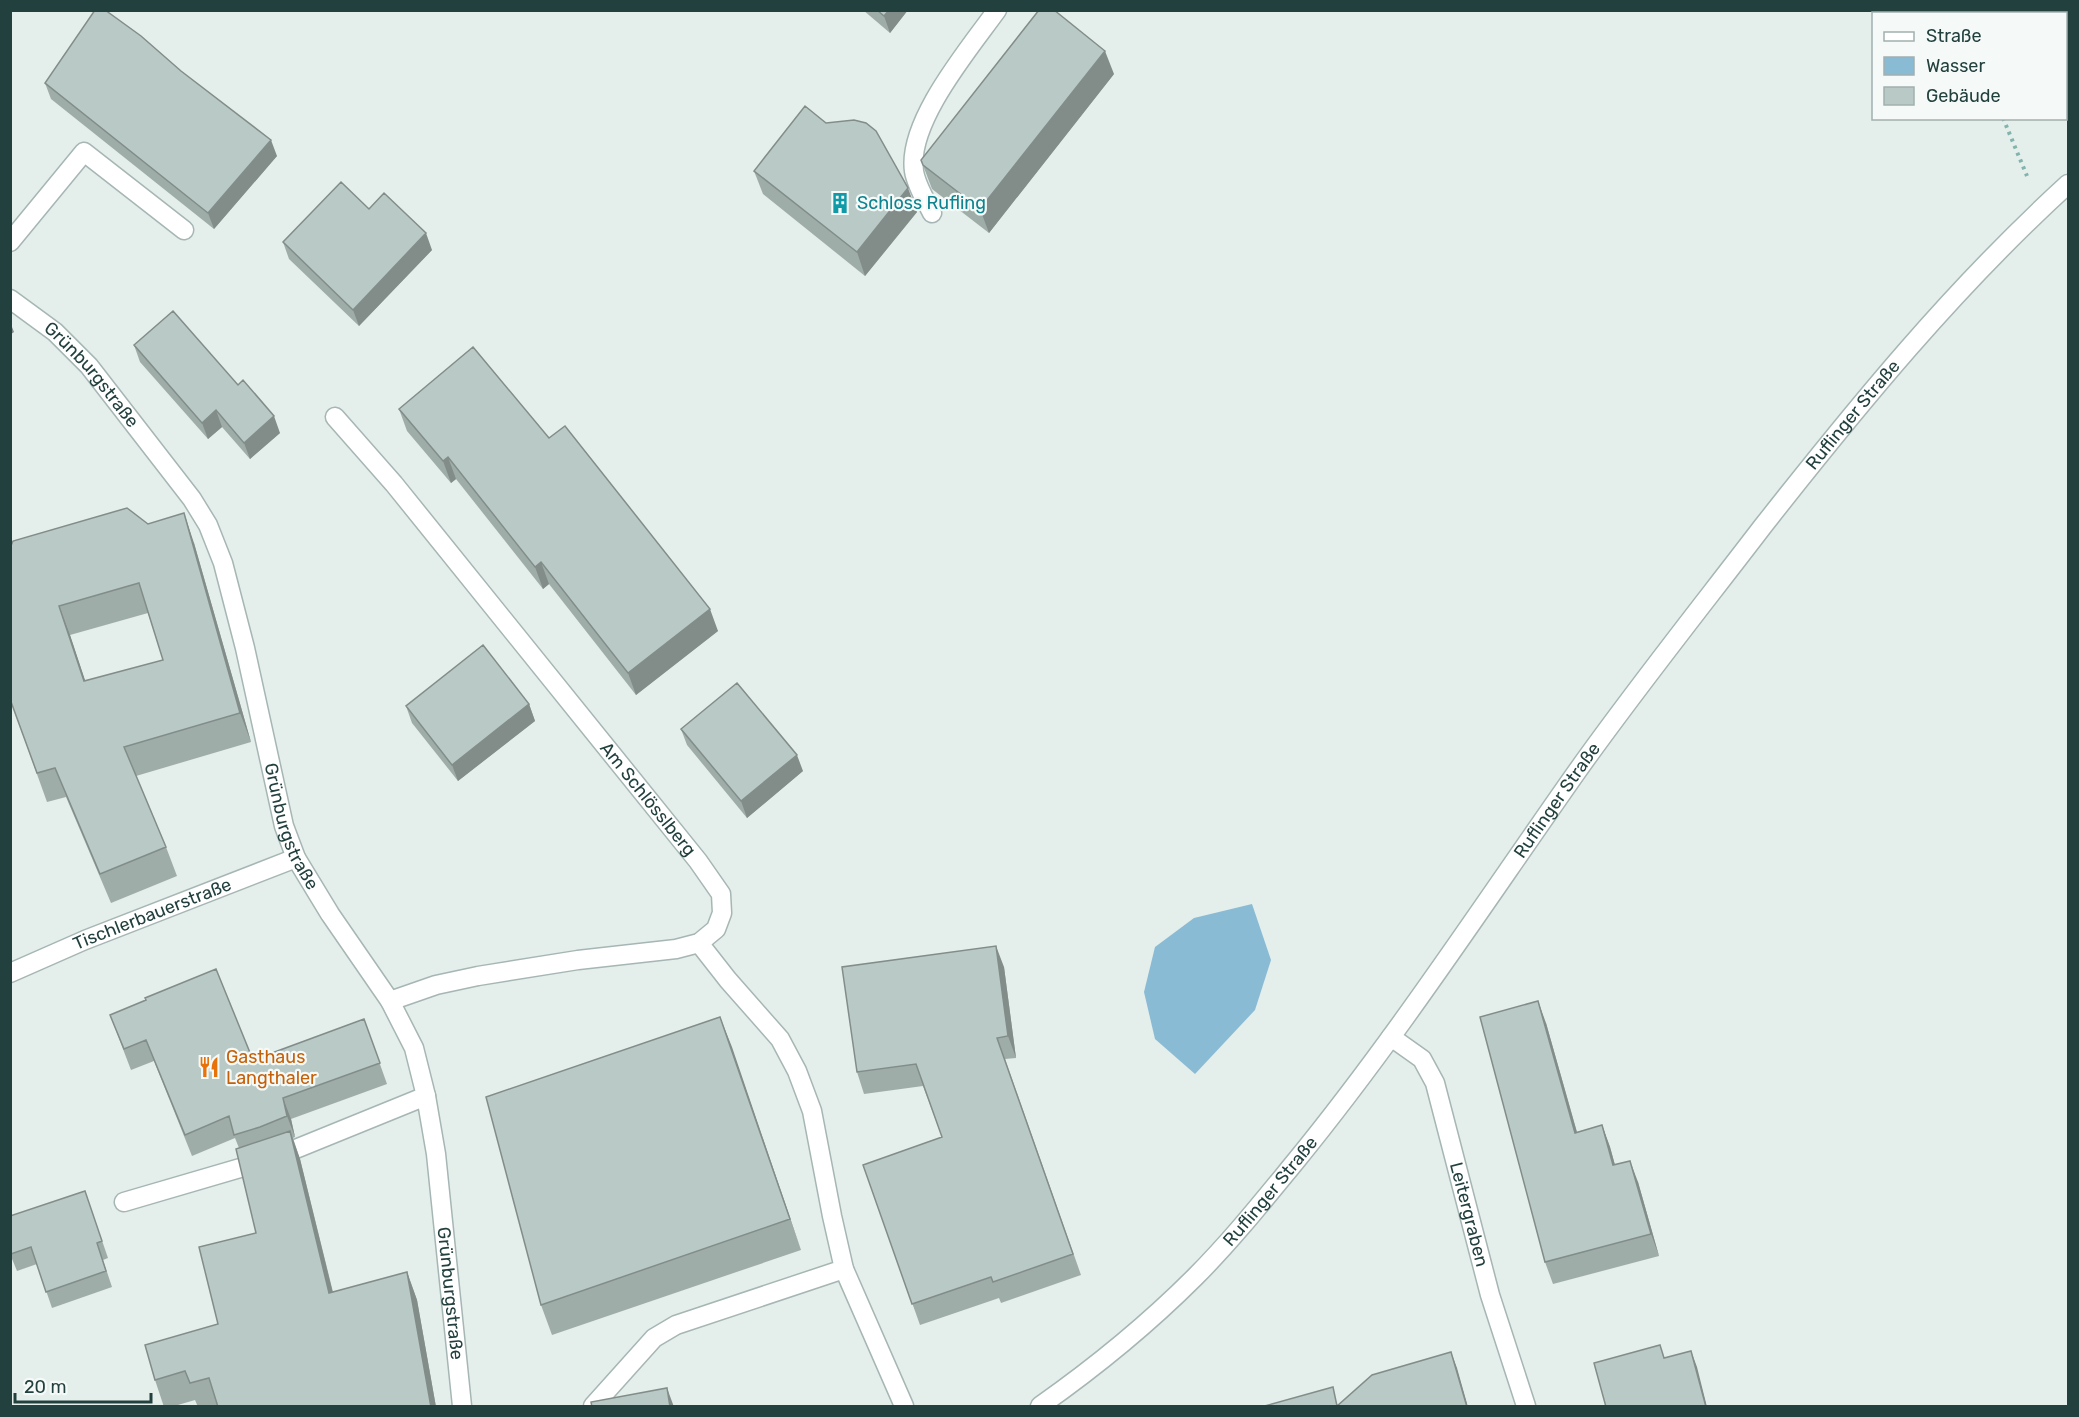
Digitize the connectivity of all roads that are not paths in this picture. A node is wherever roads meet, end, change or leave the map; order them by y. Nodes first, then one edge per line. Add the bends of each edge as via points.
1 (997, 10) edge
2 (2068, 184) edge
3 (932, 213) dead end
4 (184, 230) dead end
5 (10, 242) edge
6 (10, 299) edge
7 (335, 417) dead end
8 (296, 858) junction
9 (699, 943) junction
10 (10, 973) edge
11 (390, 1000) junction
12 (1391, 1037) junction
13 (426, 1096) junction
14 (124, 1202) dead end
15 (844, 1269) junction
16 (462, 1407) edge
17 (593, 1407) edge
18 (904, 1407) edge
19 (1040, 1407) edge
20 (1526, 1407) edge

1 - 3 street via 939,91 914,146 914,172
2 - 12 street, Ruflinger Straße via 1949,301 1834,437 1580,768
4 - 5 street via 84,152
6 - 8 street, Grünburgstraße via 55,332 89,366 208,525 223,563 284,826
7 - 9 street, Am Schlösslberg via 402,493 721,894 722,913 716,929
8 - 10 street, Tischlerbauerstraße via 106,931
8 - 11 street, Grünburgstraße
9 - 11 street via 478,976
9 - 15 street via 780,1040 797,1071 812,1111
11 - 13 street, Grünburgstraße via 414,1048
12 - 19 street, Ruflinger Straße via 1263,1202 1194,1278 1128,1338
12 - 20 street, Leitergraben via 1422,1059 1435,1083 1490,1294
13 - 14 street via 271,1159
13 - 16 street, Grünburgstraße via 436,1154
15 - 17 street via 676,1325 654,1338
15 - 18 street

